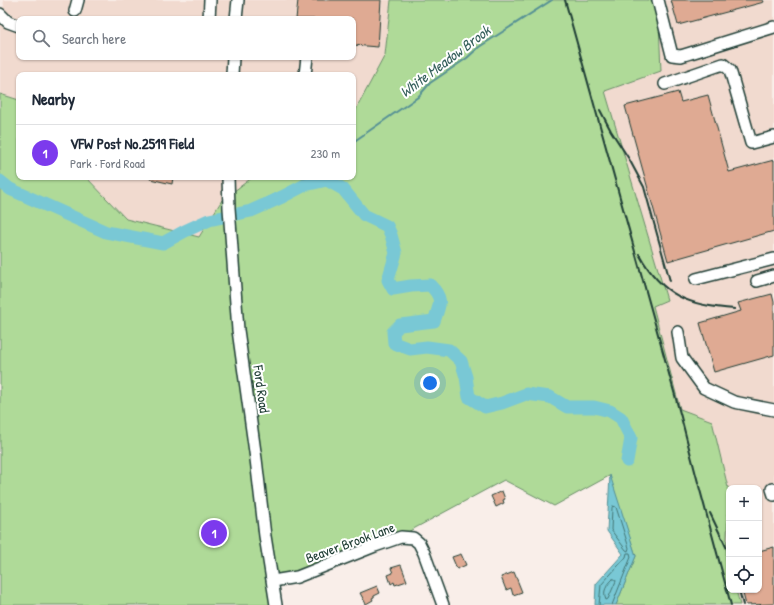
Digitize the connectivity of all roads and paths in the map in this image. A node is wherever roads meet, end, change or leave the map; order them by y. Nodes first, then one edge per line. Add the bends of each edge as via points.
1 (210, 0) edge
2 (238, 0) edge
3 (658, 0) edge
4 (0, 14) edge
5 (209, 16) edge
6 (236, 16) edge
7 (16, 25) edge
8 (774, 28) edge
9 (233, 60) edge
10 (307, 60) edge
11 (232, 72) edge
12 (305, 72) edge
13 (665, 84) dead end
14 (774, 137) edge
15 (228, 180) edge
16 (774, 259) edge
17 (774, 276) edge
18 (696, 279) dead end
19 (757, 281) dead end
20 (678, 332) dead end
21 (774, 410) edge
22 (774, 489) edge
23 (774, 495) edge
24 (273, 581) junction
25 (276, 605) edge
26 (443, 605) edge

1 - 5 street
2 - 6 street
3 - 8 street via 672,55 681,56
4 - 7 street via 8,22
9 - 11 street
10 - 12 street
13 - 14 street via 723,64 730,70 751,143
15 - 24 street, Ford Road via 238,330
16 - 18 street
17 - 19 street
20 - 21 street via 682,358 704,388 734,402
22 - 23 street
24 - 25 street, Ford Road
24 - 26 street, Beaver Brook Lane via 302,576 401,537 413,538 424,553

